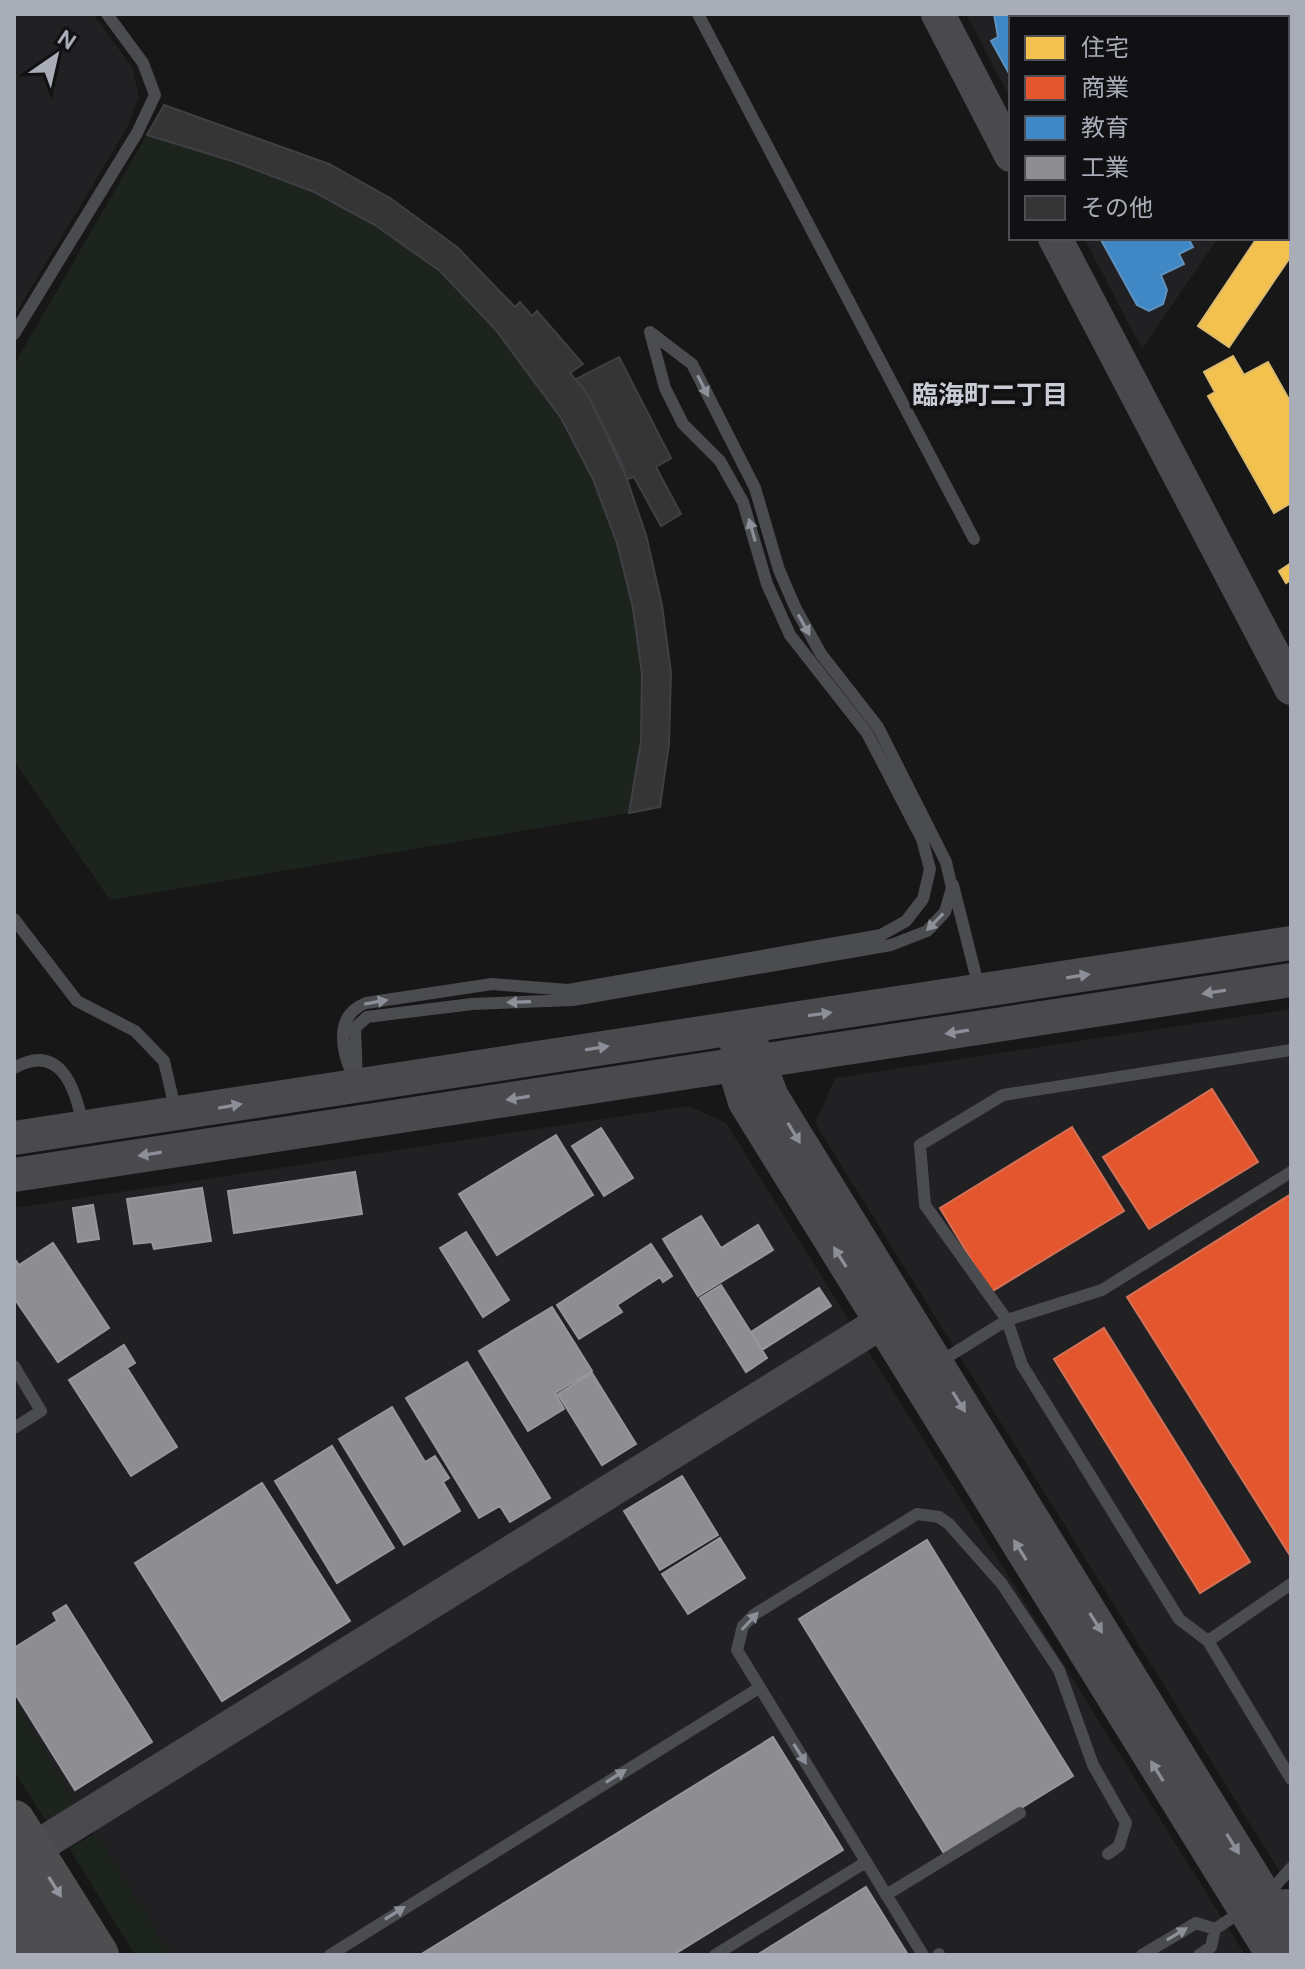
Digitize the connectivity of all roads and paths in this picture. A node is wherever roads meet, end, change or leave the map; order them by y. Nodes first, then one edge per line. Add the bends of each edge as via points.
1 (107, 14) edge
2 (698, 14) edge
3 (938, 14) edge
4 (1009, 151) edge
5 (1056, 240) edge
6 (14, 334) edge
7 (974, 539) dead end
8 (1291, 688) edge
9 (950, 875) junction
10 (14, 919) edge
11 (1291, 943) edge
12 (1291, 980) edge
13 (980, 991) junction
14 (743, 1025) junction
15 (1291, 1050) edge
16 (747, 1064) junction
17 (14, 1068) edge
18 (357, 1085) junction
19 (177, 1115) junction
20 (367, 1121) junction
21 (83, 1128) junction
22 (14, 1138) edge
23 (1291, 1172) edge
24 (14, 1175) edge
25 (891, 1317) junction
26 (1007, 1320) junction
27 (935, 1364) junction
28 (14, 1366) edge
29 (14, 1428) edge
30 (1291, 1584) edge
31 (1208, 1641) junction
32 (759, 1688) junction
33 (1291, 1779) edge
34 (1020, 1813) dead end
35 (20, 1851) edge
36 (1108, 1854) dead end
37 (866, 1862) junction
38 (1291, 1868) edge
39 (886, 1895) junction
40 (1267, 1900) edge
41 (1215, 1929) junction
42 (1291, 1938) edge
43 (14, 1946) edge
44 (19, 1955) edge
45 (59, 1955) edge
46 (98, 1955) edge
47 (330, 1955) edge
48 (715, 1955) edge
49 (923, 1955) edge
50 (1142, 1955) edge
51 (1199, 1955) edge
52 (1273, 1955) edge

1 - 6 lane via 143,63 155,95
2 - 7 lane
3 - 4 street
5 - 8 street
9 - 13 lane
9 -> 18 lane via 950,900 940,919 927,931 891,945 573,1000 472,1004 367,1017 355,1028
18 -> 9 lane via 346,1064 343,1028 351,1011 366,1003 492,984 568,990 881,935 906,921 923,899 930,869 922,839 867,733 790,635 767,584 743,502 720,461 683,424 665,388 650,332 692,364 755,488 796,609 826,662 878,727
10 - 19 lane via 77,1001 135,1031 164,1061
13 -> 11 street
12 -> 16 street
14 -> 13 street
14 - 16 street
18 -> 14 street
15 - 26 lane via 1003,1095 920,1145 925,1205
16 -> 20 street
16 - 25 street via 772,1097
17 - 21 lane via 25,1062 51,1063 70,1077
19 -> 18 street
18 - 20 street
19 - 21 street
20 -> 24 street
21 - 22 street
23 - 26 lane via 1102,1290
25 - 27 street
25 - 35 street
40 -> 25 street
26 - 27 lane
26 - 31 lane via 1022,1365 1179,1619
27 -> 40 street
28 - 29 lane via 41,1411
30 - 31 lane
31 - 33 lane
32 -> 36 lane via 737,1650 743,1626 755,1614 917,1514 939,1517 1002,1584 1059,1670 1093,1765 1126,1823 1119,1846
32 -> 37 lane
47 -> 32 lane
34 - 39 lane
35 - 45 highway
35 -> 46 highway
37 - 39 lane
37 - 48 lane
38 - 40 lane
39 - 49 lane
40 - 41 lane
40 - 42 street
40 - 52 street
50 -> 41 lane via 1196,1923
41 - 51 lane via 1211,1947
43 - 44 highway

